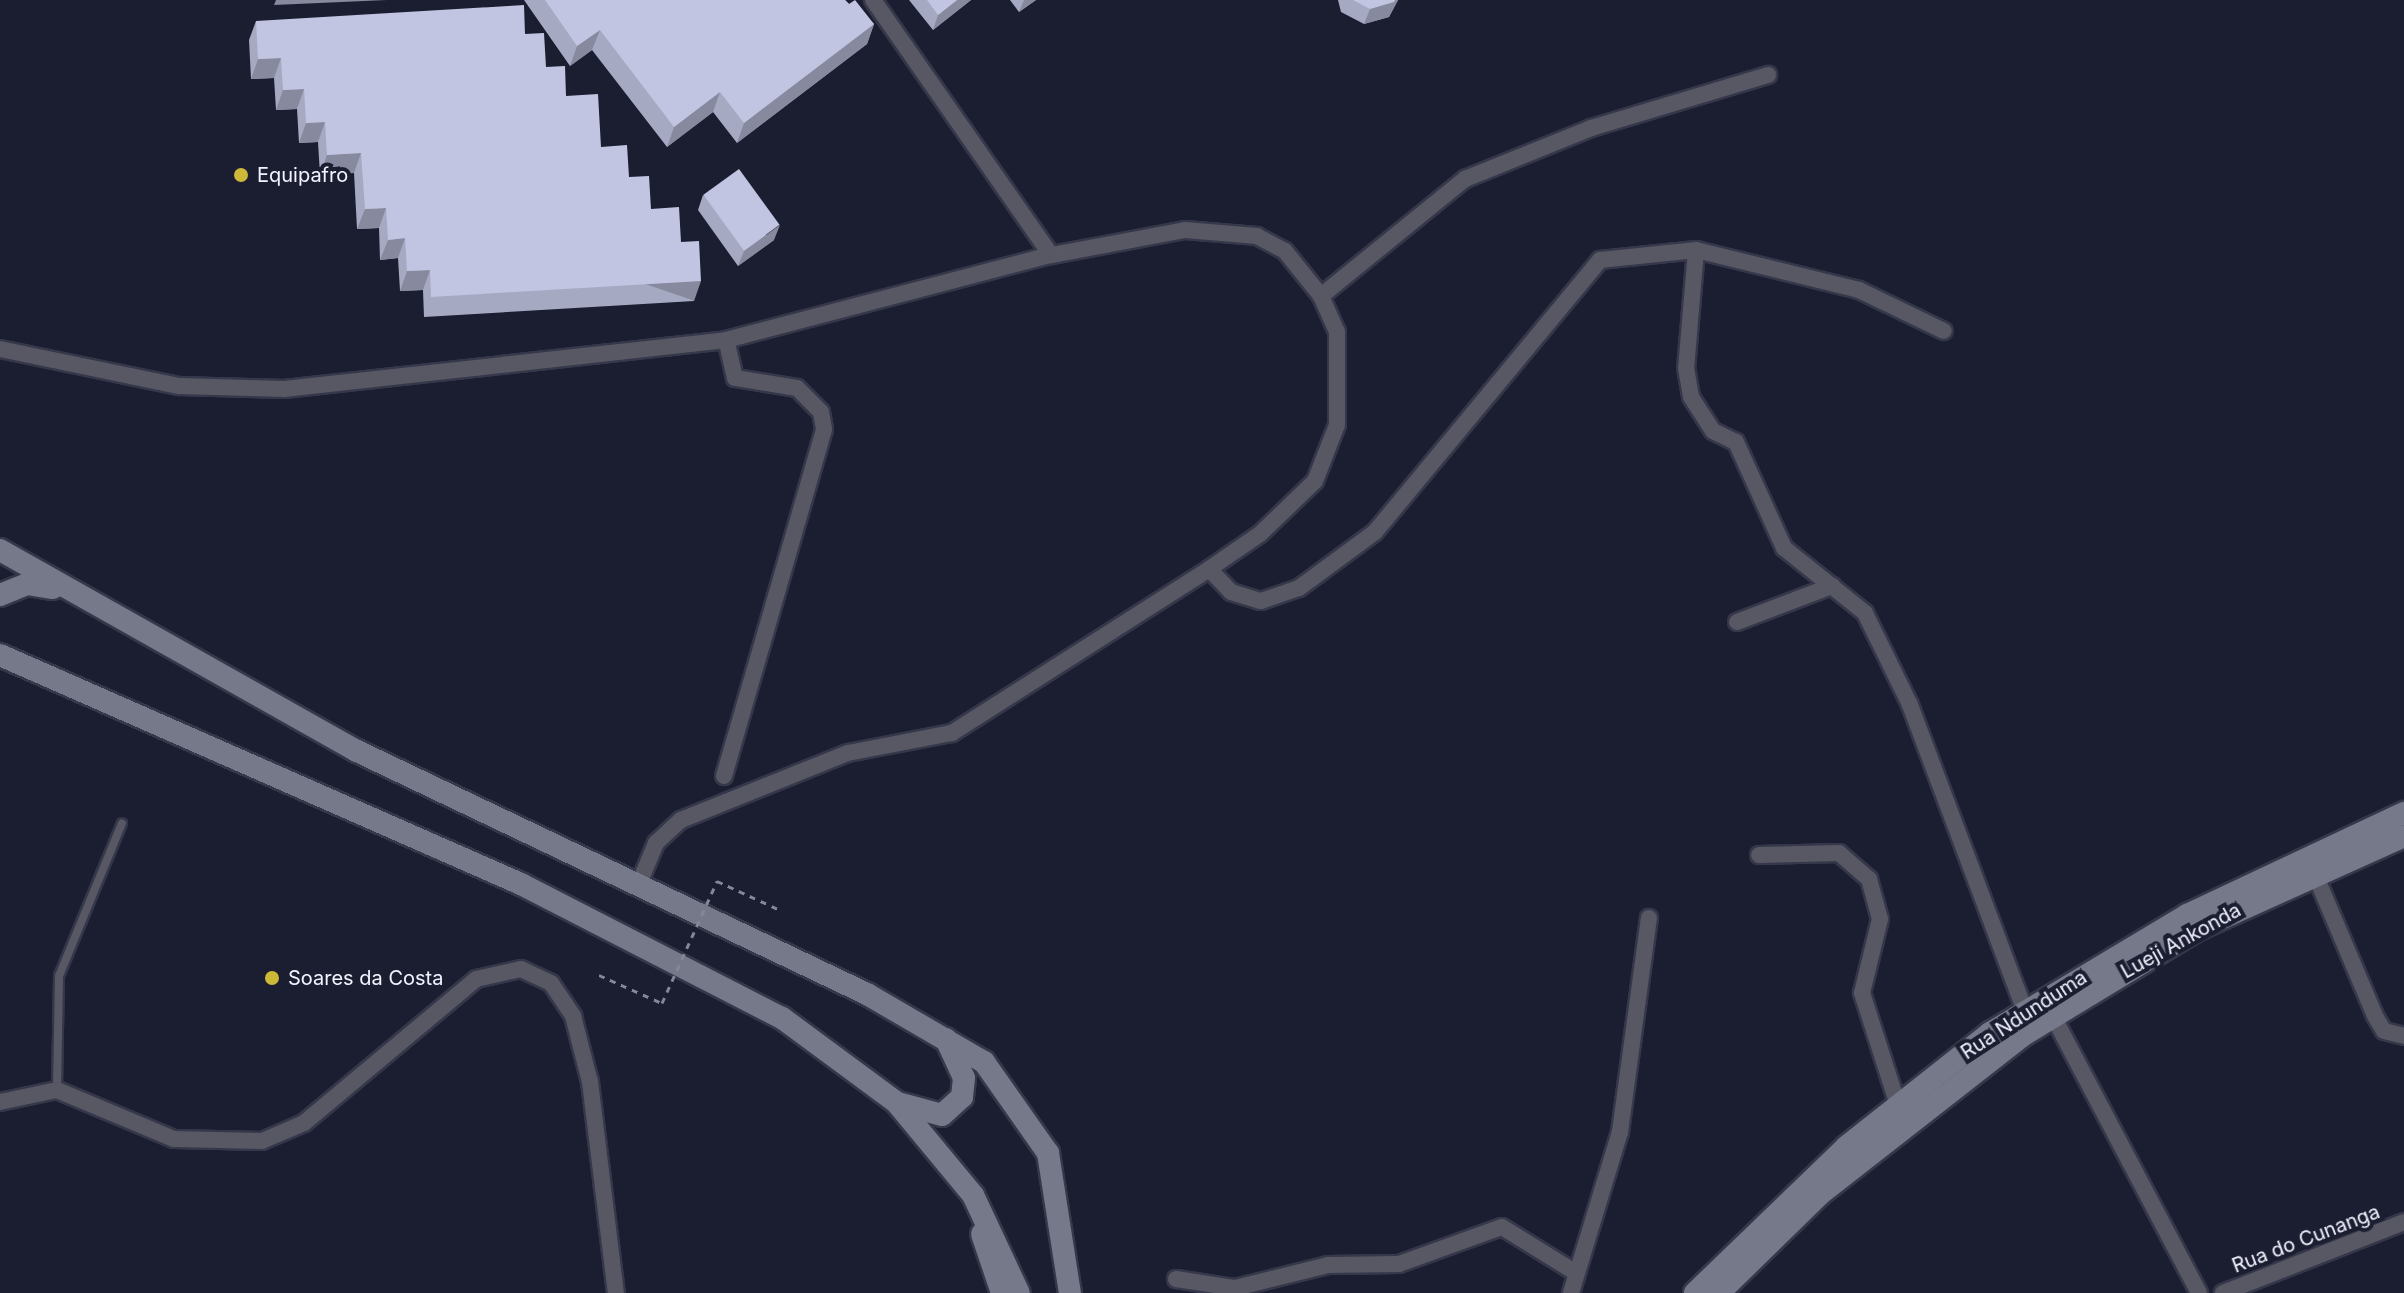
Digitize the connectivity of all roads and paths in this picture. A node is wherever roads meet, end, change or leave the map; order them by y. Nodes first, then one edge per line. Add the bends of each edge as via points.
1 (873, 0) edge
2 (1768, 75) dead end
3 (1696, 250) junction
4 (1051, 255) junction
5 (1321, 296) junction
6 (1944, 331) dead end
7 (726, 340) junction
8 (0, 349) edge
9 (0, 550) edge
10 (1209, 569) junction
11 (1832, 586) junction
12 (66, 591) junction
13 (0, 595) edge
14 (1737, 622) dead end
15 (0, 637) edge
16 (0, 655) edge
17 (21, 667) junction
18 (724, 776) dead end
19 (2404, 813) edge
20 (122, 823) dead end
21 (2404, 836) edge
22 (1759, 855) dead end
23 (2314, 872) junction
24 (638, 886) junction
25 (780, 910) dead end
26 (1649, 918) dead end
27 (599, 975) dead end
28 (2025, 1011) junction
29 (2053, 1016) junction
30 (2404, 1036) edge
31 (945, 1039) junction
32 (57, 1090) junction
33 (0, 1102) edge
34 (896, 1102) junction
35 (1897, 1102) junction
36 (917, 1127) junction
37 (2404, 1222) edge
38 (1573, 1271) junction
39 (1176, 1279) dead end
40 (1259, 1288) edge
41 (1069, 1289) edge
42 (616, 1293) edge
43 (1002, 1293) edge
44 (1019, 1293) edge
45 (1571, 1293) edge
46 (1695, 1293) edge
47 (1719, 1293) edge
48 (2199, 1293) edge
49 (2223, 1293) edge

1 - 4 street
2 - 5 street via 1591,128 1465,179
3 - 6 street via 1859,290
3 - 10 street via 1622,254 1584,272 1409,498 1299,588 1243,599
3 - 11 street via 1686,368 1691,397 1713,431 1736,442 1784,548 1814,579
4 - 5 street via 1185,230 1227,231 1285,251
4 - 7 street
5 - 10 street via 1341,362 1328,456 1293,504
7 - 8 street via 284,389 179,386
7 - 18 street via 735,378 797,388 821,412 824,429
9 - 12 main road
10 - 24 street via 952,733 848,753 681,820 656,843
11 - 14 street
11 - 28 street via 1865,613 1910,705
12 - 13 main road via 27,584
12 - 24 main road via 357,751
15 - 17 main road
16 - 17 main road
17 - 34 main road via 207,742 686,966 782,1018
19 - 28 main road, Rua Ndunduma via 2187,915
20 - 32 lane via 59,976
21 - 23 main road, Lueji Ankonda
22 - 35 street via 1839,853 1869,879 1880,919 1862,993
23 - 29 main road, Lueji Ankonda via 2138,962
23 - 30 street via 2375,1016 2384,1031
24 - 31 main road
25 - 27 path, bridge via 717,881 662,1003
26 - 38 street via 1620,1132
28 - 35 main road, Rua Ndunduma
29 - 47 main road, Lueji Ankonda via 1899,1127
29 - 48 street
31 - 34 main road via 964,1078 955,1108 928,1115
31 - 41 main road via 999,1077 1048,1153
32 - 33 street
32 - 42 street via 161,1136 262,1141 304,1123 476,979 521,969 551,983 573,1016 590,1082
34 - 36 main road
35 - 46 main road, Rua Ndunduma
36 - 43 main road via 983,1236
36 - 44 main road via 987,1217
37 - 49 street, Rua do Cunanga
38 - 40 street via 1502,1227 1399,1264 1328,1265
38 - 45 street
39 - 40 street via 1217,1288

